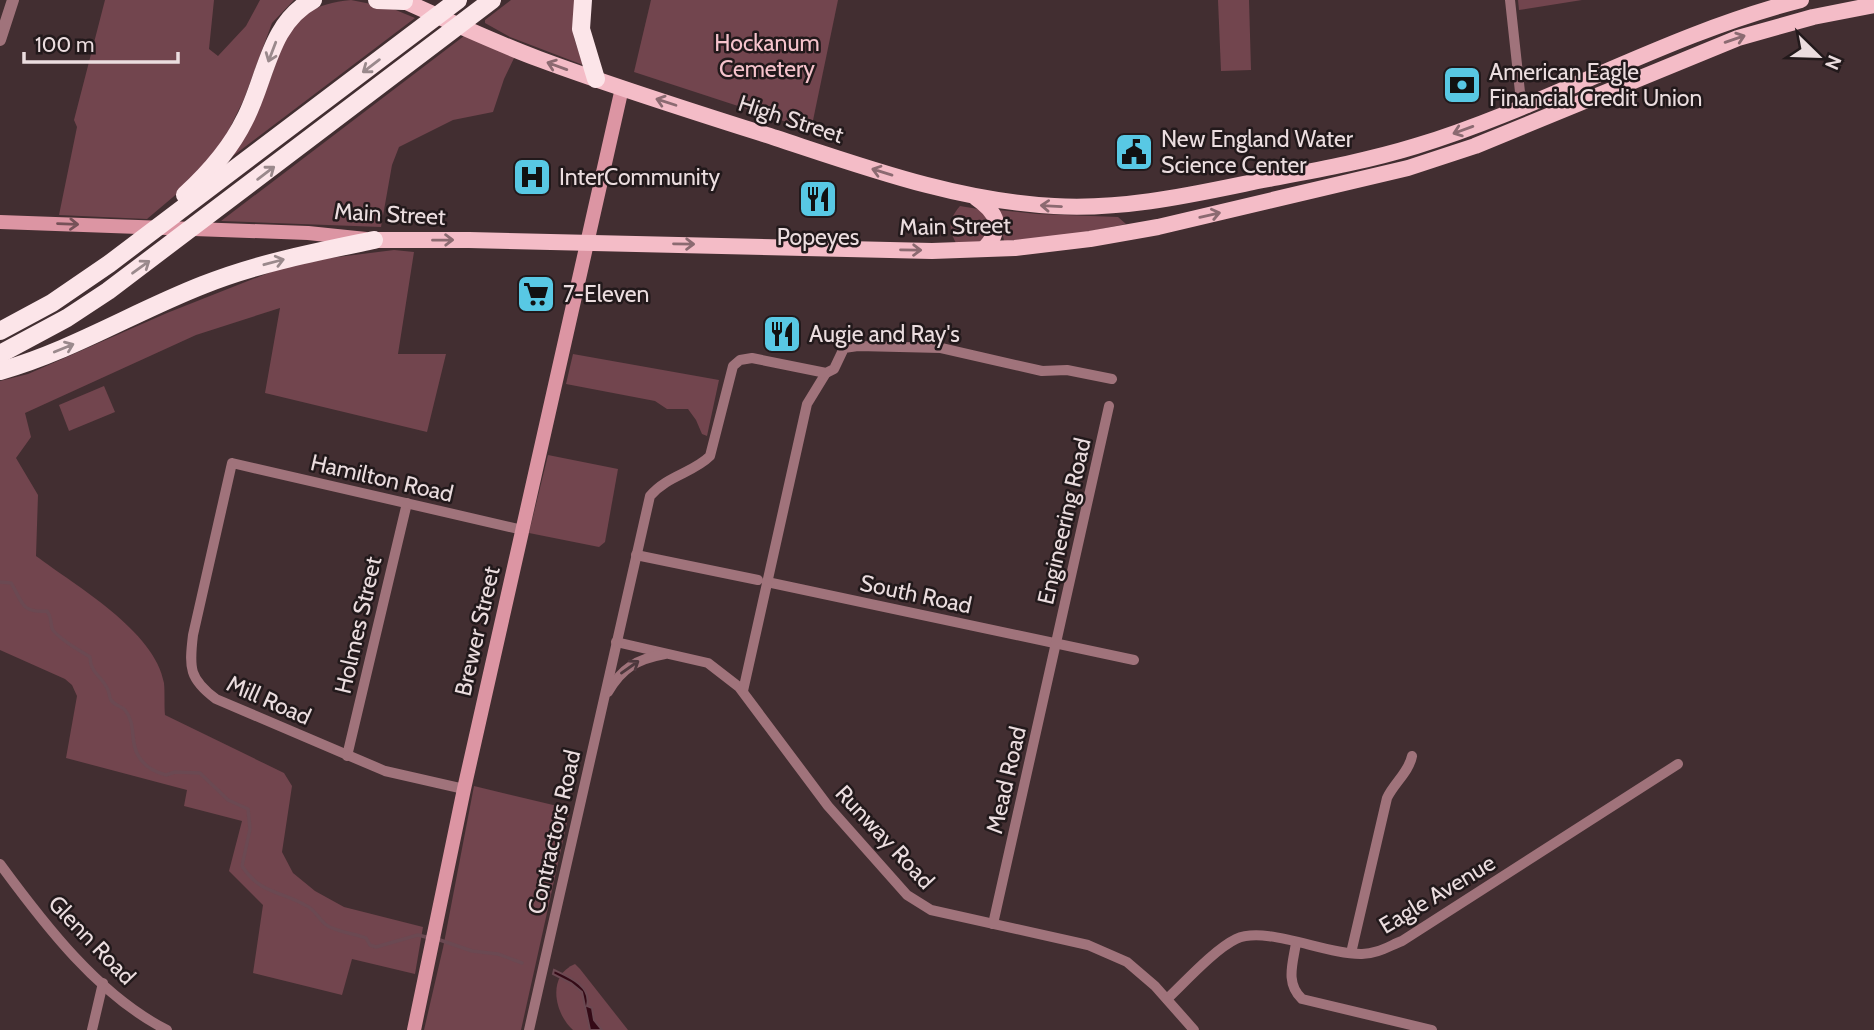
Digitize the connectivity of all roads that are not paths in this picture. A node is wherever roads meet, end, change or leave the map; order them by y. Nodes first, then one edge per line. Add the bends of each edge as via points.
1 (13, 0) edge
2 (377, 0) edge
3 (492, 0) edge
4 (583, 0) edge
5 (1510, 0) edge
6 (1801, 0) edge
7 (402, 1) edge
8 (308, 2) edge
9 (455, 3) edge
10 (1874, 5) edge
11 (0, 40) edge
12 (596, 79) junction
13 (622, 88) junction
14 (1526, 105) junction
15 (1536, 121) junction
16 (1403, 150) junction
17 (1408, 168) junction
18 (972, 196) junction
19 (1141, 203) junction
20 (172, 213) junction
21 (0, 222) edge
22 (1143, 230) junction
23 (374, 240) junction
24 (587, 243) junction
25 (984, 249) junction
26 (0, 331) edge
27 (0, 354) edge
28 (0, 371) edge
29 (827, 373) junction
30 (1112, 379) dead end
31 (1109, 407) dead end
32 (232, 463) joint
33 (407, 503) junction
34 (523, 530) junction
35 (636, 555) junction
36 (763, 581) junction
37 (617, 642) junction
38 (1056, 643) junction
39 (669, 653) junction
40 (1134, 660) dead end
41 (743, 691) junction
42 (604, 699) junction
43 (1412, 755) dead end
44 (347, 756) junction
45 (1678, 764) dead end
46 (464, 789) junction
47 (0, 864) edge
48 (4, 878) edge
49 (993, 924) junction
50 (1296, 943) junction
51 (1351, 954) junction
52 (103, 983) junction
53 (1167, 999) junction
54 (92, 1030) edge
55 (167, 1030) edge
56 (414, 1030) edge
57 (530, 1030) edge
58 (1194, 1030) edge
59 (1433, 1030) edge

1 - 11 street
2 - 7 highway
27 -> 3 highway via 77,312
4 - 12 highway via 581,29
5 - 14 street via 1520,90
6 - 14 main road via 1704,31
12 -> 7 main road, High Street
8 -> 20 highway via 279,34 237,134
9 -> 20 highway
15 -> 10 main road, Main Street via 1738,38 1797,20
12 - 13 main road, High Street
18 -> 13 main road, High Street
13 - 24 main road, Brewer Street
14 - 15 street
14 -> 16 main road
15 - 17 main road, Main Street
16 - 17 main road
16 - 19 main road
22 -> 17 main road, Main Street
19 -> 18 main road, High Street via 1054,206
18 - 25 main road via 990,209 996,220 995,234
19 - 22 main road
20 - 26 highway via 146,227 134,245 52,303
21 -> 23 main road, Main Street via 306,233
22 - 25 main road, Main Street
23 -> 24 main road, Main Street
28 -> 23 highway via 61,350 225,277
24 -> 25 main road, Main Street
24 - 34 main road, Brewer Street
29 - 30 street via 845,348 899,346 942,348 1042,371 1067,370
29 - 35 street, Contractors Road via 752,358 733,366 710,456 650,496
29 - 36 street via 807,404
31 - 38 street, Engineering Road
32 - 33 street, Hamilton Road
32 - 44 street, Mill Road via 193,635 192,674 216,699
33 - 34 street, Hamilton Road
33 - 44 street, Holmes Street
34 - 46 main road, Brewer Street
35 - 36 street, South Road
35 - 37 street, Contractors Road
36 - 38 street, South Road
36 - 41 street
37 - 39 street, Runway Road
37 - 42 street, Contractors Road
38 - 40 street, South Road
38 - 49 street, Mead Road
39 - 41 street, Runway Road via 708,663
42 -> 39 street via 631,664
41 - 49 street, Runway Road via 828,806 907,895 931,910
42 - 57 street, Contractors Road
43 - 51 street via 1387,799
44 - 46 street, Mill Road via 385,771
45 - 51 street, Eagle Avenue via 1402,941 1377,952
46 - 56 main road, Brewer Street
47 - 48 street, Glenn Road
48 - 52 street, Glenn Road
49 - 53 street, Runway Road via 1088,945 1127,962
50 - 51 street, Eagle Avenue
50 - 53 street, Eagle Avenue via 1254,934 1234,940
50 - 59 street via 1291,976 1302,999
52 - 54 street
52 - 55 street, Glenn Road via 145,1019
53 - 58 street, Runway Road

